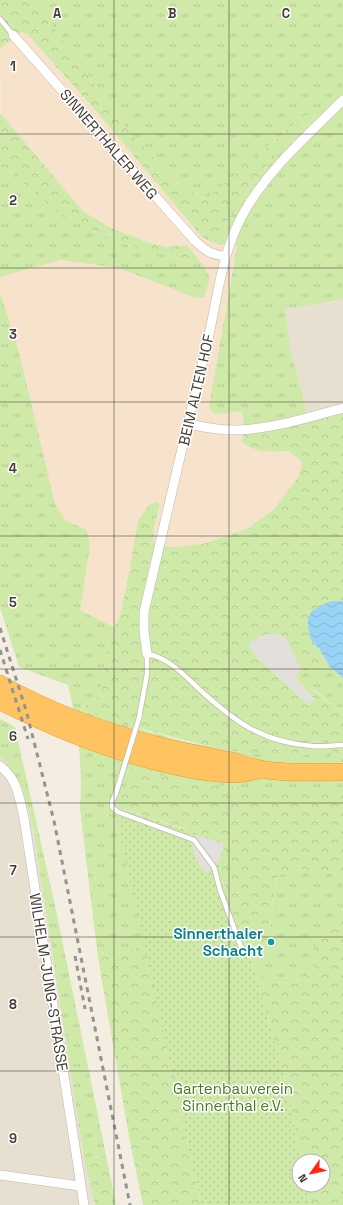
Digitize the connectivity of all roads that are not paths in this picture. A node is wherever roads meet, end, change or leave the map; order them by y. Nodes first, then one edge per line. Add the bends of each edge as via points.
1 (0, 19) edge
2 (13, 35) joint
3 (343, 100) edge
4 (226, 256) junction
5 (343, 408) edge
6 (188, 424) junction
7 (147, 654) junction
8 (0, 684) edge
9 (0, 701) edge
10 (343, 745) edge
11 (0, 766) edge
12 (262, 769) junction
13 (343, 772) edge
14 (241, 947) dead end
15 (0, 1175) edge
16 (80, 1186) junction
17 (84, 1205) edge

1 - 2 lane, SINNERTHALER WEG
2 - 4 street, SINNERTHALER WEG via 195,241 206,251
3 - 4 street, BEIM ALTEN HOF via 255,193 233,233
4 - 6 street, BEIM ALTEN HOF
5 - 6 street via 249,430 223,430
6 - 7 street, BEIM ALTEN HOF via 144,612
7 - 10 lane via 173,665 225,712 262,734 290,743 314,746
7 - 14 lane, BEIM ALTEN HOF, bridge via 147,674 140,718 112,807 118,812 194,840 214,866
8 - 12 highway via 58,712 110,731 162,747
9 - 12 highway via 57,728 153,762 220,774
11 - 16 street, WILHELM-JUNG-STRASSE via 17,786 24,818
12 - 13 highway
15 - 16 street
16 - 17 street, WILHELM-JUNG-STRASSE

